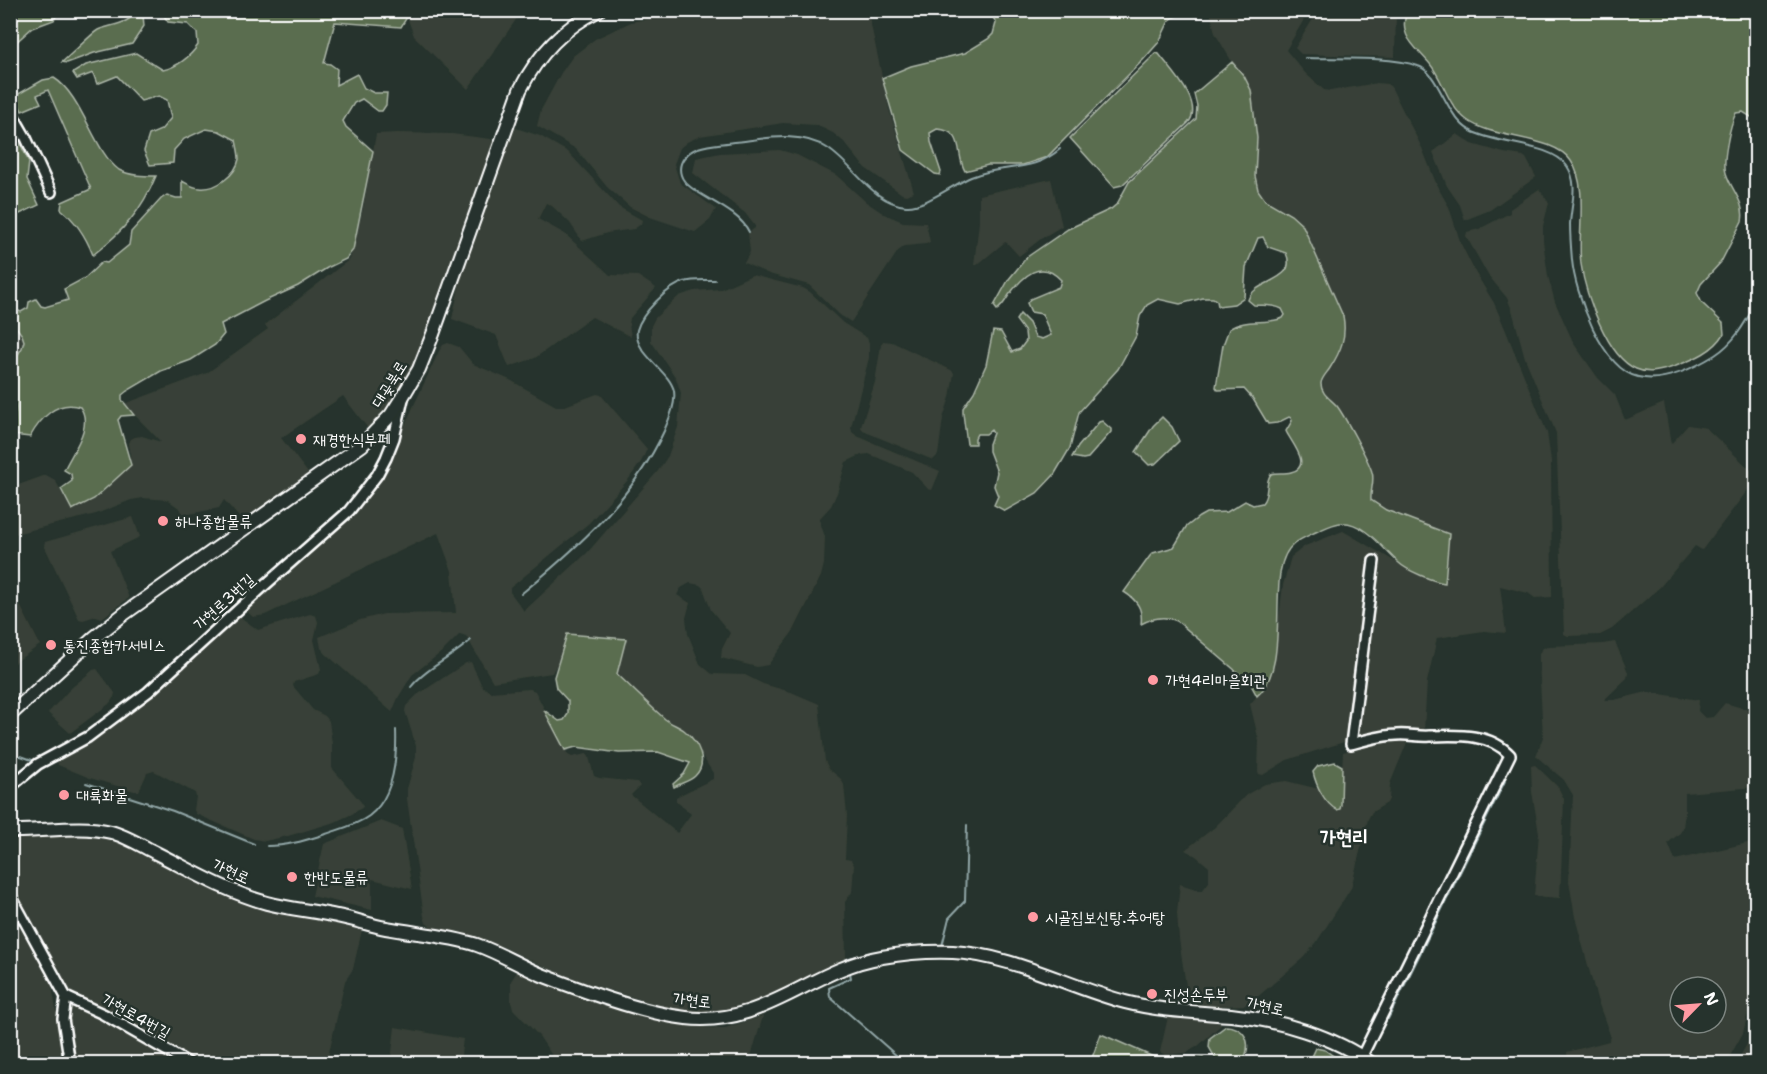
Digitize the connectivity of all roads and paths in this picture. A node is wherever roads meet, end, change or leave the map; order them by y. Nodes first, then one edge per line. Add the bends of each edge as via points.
1 (599, 10) edge
2 (10, 111) edge
3 (51, 192) dead end
4 (404, 396) junction
5 (1374, 561) dead end
6 (10, 715) edge
7 (10, 787) edge
8 (10, 831) edge
9 (10, 894) edge
10 (66, 997) junction
11 (1367, 1060) edge
12 (70, 1064) edge
13 (190, 1064) edge

1 - 4 street, 대곶북로 via 574,25 542,53 525,80 433,334
2 - 3 street
4 - 6 street, 대곶북로 via 351,454 124,614
4 - 7 street, 가현로3번길 via 382,467 342,519 148,692 88,737 38,764
5 - 11 street via 1351,744 1395,735 1455,735 1499,745 1510,755
8 - 11 street, 가현로 via 110,832 231,891 269,904 386,928 448,936 590,992 682,1017 735,1017 832,973 878,958 956,952 1009,964 1124,1002 1285,1026
9 - 10 street
10 - 12 street via 63,1019
10 - 13 street, 가현로4번길

